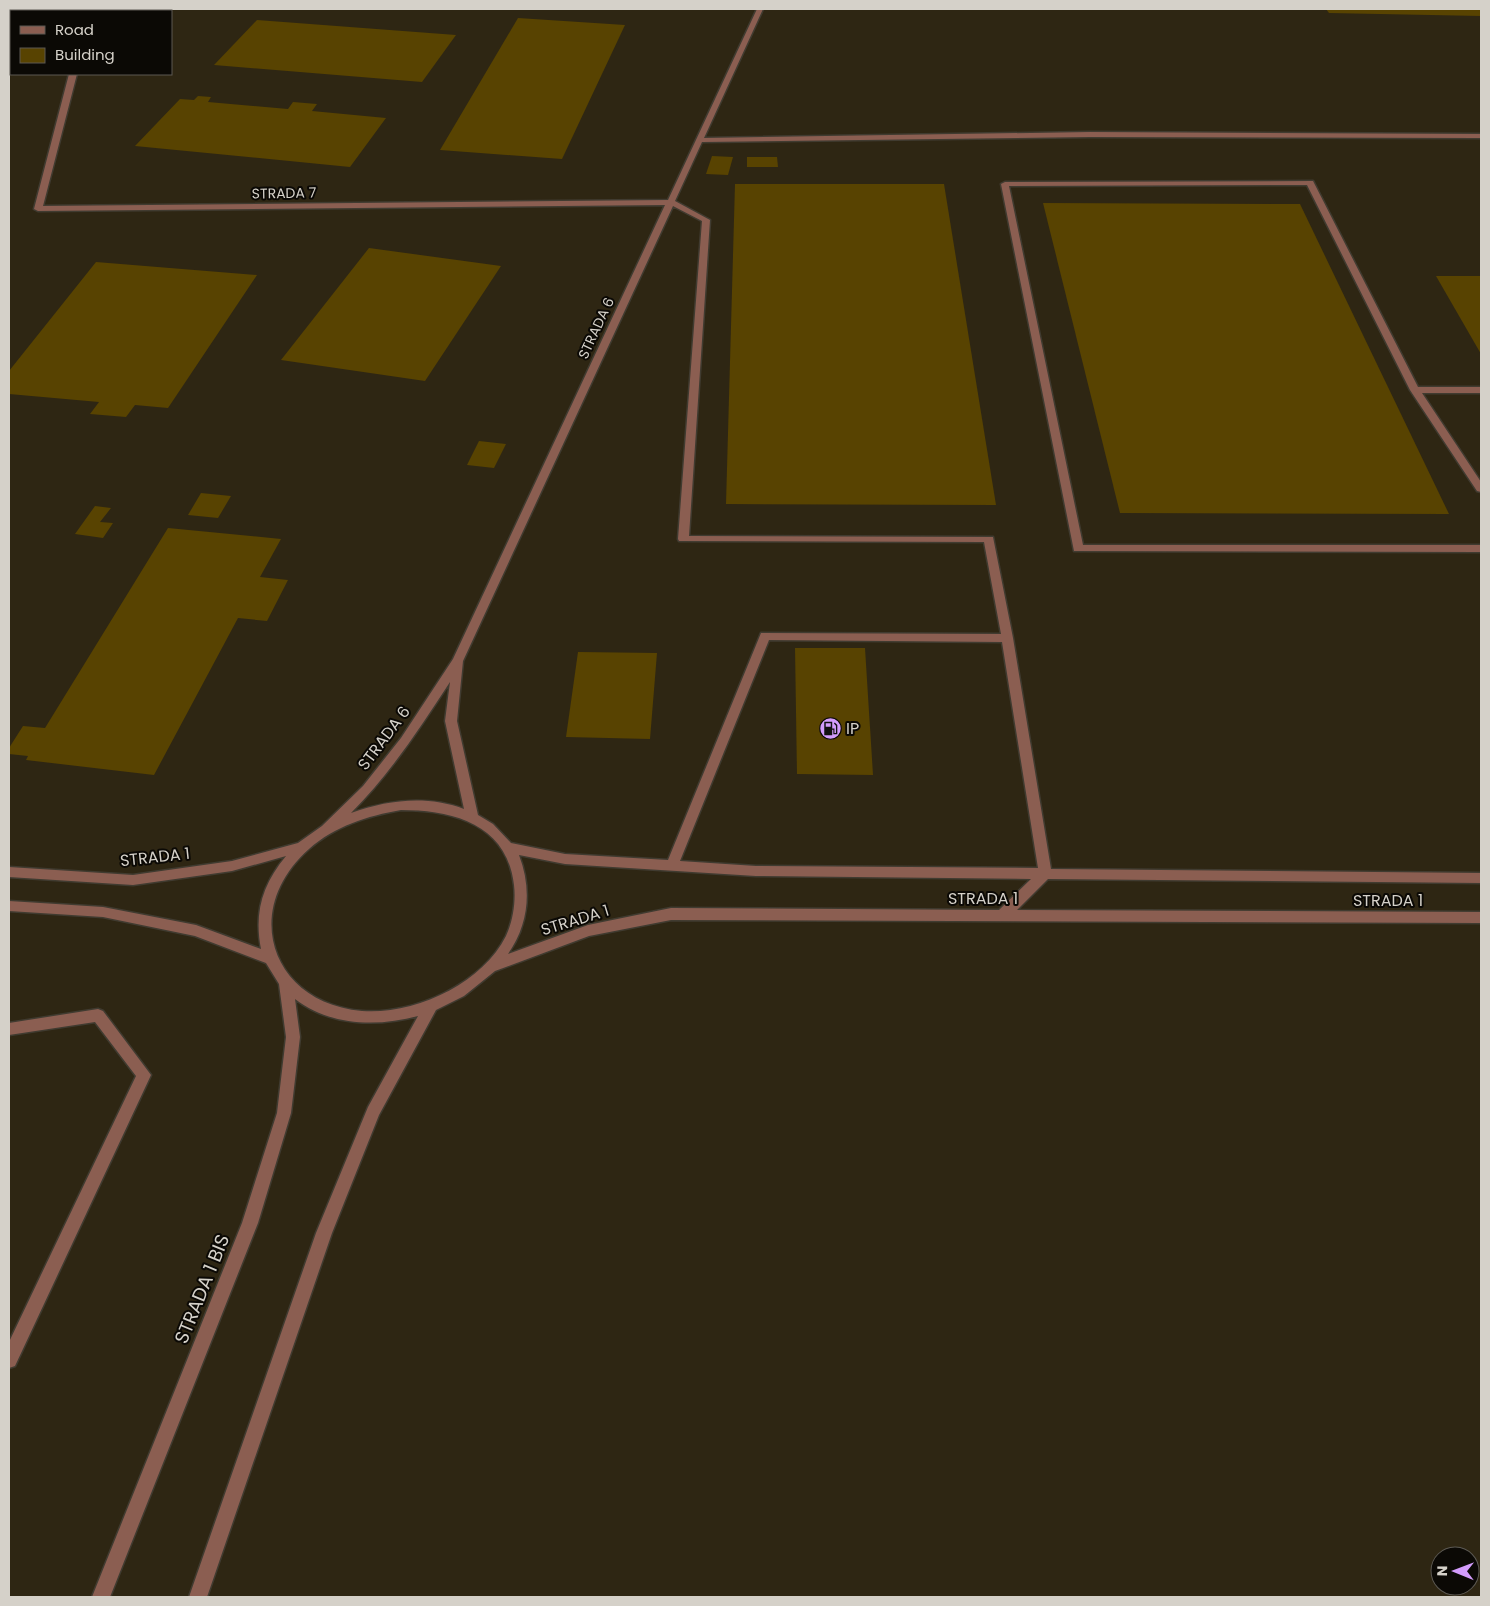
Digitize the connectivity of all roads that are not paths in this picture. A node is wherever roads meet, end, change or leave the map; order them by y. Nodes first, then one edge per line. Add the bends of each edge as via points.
1 (760, 9) edge
2 (73, 75) edge
3 (1481, 136) edge
4 (700, 140) junction
5 (671, 202) junction
6 (1415, 390) junction
7 (1481, 390) edge
8 (1481, 489) edge
9 (1481, 549) edge
10 (1006, 638) junction
11 (458, 660) junction
12 (472, 817) junction
13 (327, 828) junction
14 (302, 847) junction
15 (508, 848) junction
16 (672, 866) junction
17 (9, 872) edge
18 (1045, 874) junction
19 (1481, 878) edge
20 (9, 906) edge
21 (1003, 915) junction
22 (1481, 918) edge
23 (269, 958) junction
24 (492, 966) junction
25 (286, 984) junction
26 (431, 1006) junction
27 (9, 1029) edge
28 (9, 1360) edge
29 (101, 1597) edge
30 (198, 1597) edge

1 - 4 street, STRADA 6
2 - 5 street, STRADA 7 via 38,209
3 - 4 street via 1046,134
4 - 5 street, STRADA 6
5 - 10 street via 706,220 683,540 989,539
5 - 11 street, STRADA 6
6 - 7 street
6 - 8 street
6 - 9 street via 1310,183 1004,184 1078,549
10 - 16 street via 765,636
10 - 18 street
11 - 12 street, STRADA 6 via 451,721
11 - 13 street, STRADA 6 via 405,741 367,789
12 - 13 street via 450,809 401,804 359,814
12 - 15 street via 493,830
13 - 14 street
14 - 17 street, STRADA 1 via 232,866 133,880
14 - 23 street via 284,867 264,912 263,935
15 - 16 street, STRADA 1 via 565,859
15 - 24 street via 521,875 522,905 513,937
16 - 18 street, STRADA 1 via 756,871
18 - 19 street, STRADA 1
18 - 21 street
20 - 23 street via 102,912 196,931
21 - 22 street, STRADA 1
21 - 24 street, STRADA 1 via 671,914 588,931
23 - 25 street
24 - 26 street via 465,989
25 - 26 street via 318,1006 354,1015 385,1016
25 - 29 street, STRADA 1 BIS via 293,1037 284,1112 250,1223
26 - 30 street via 373,1112 324,1233
27 - 28 street via 98,1014 144,1075

